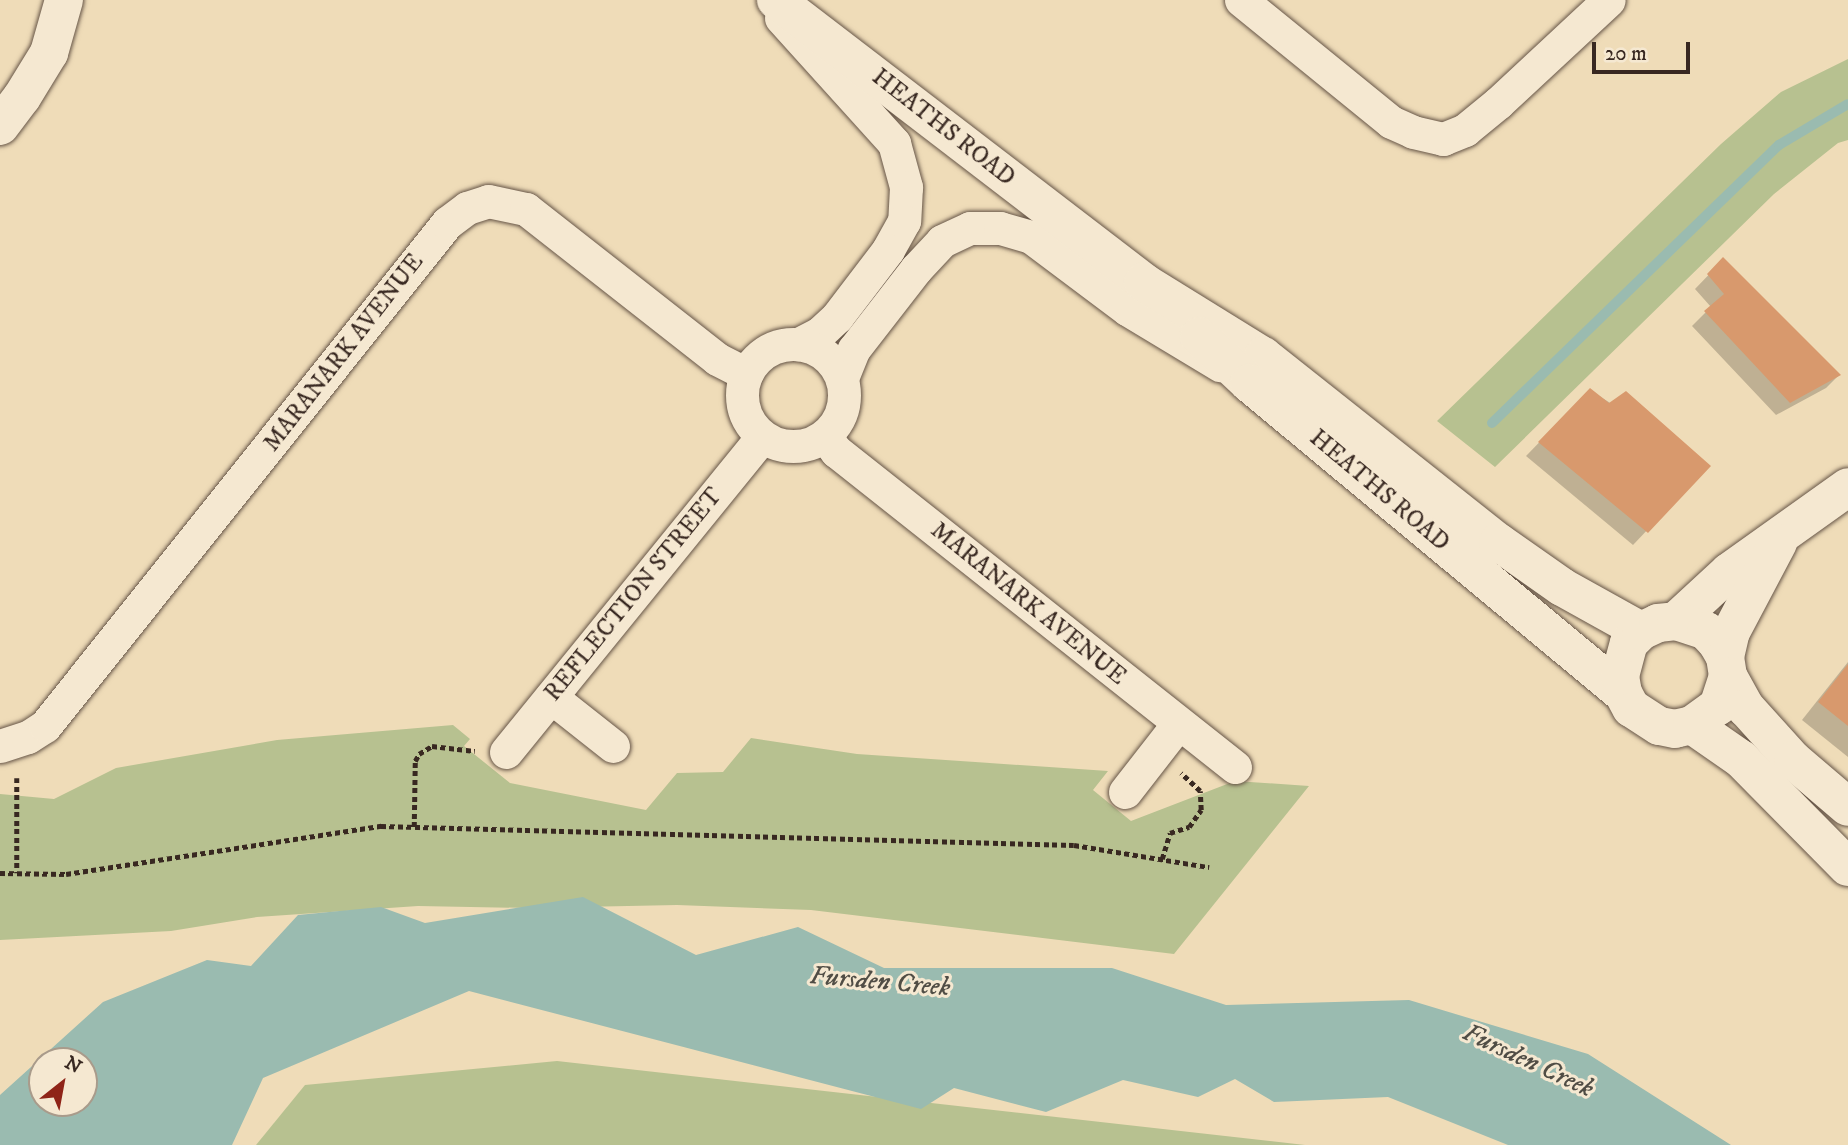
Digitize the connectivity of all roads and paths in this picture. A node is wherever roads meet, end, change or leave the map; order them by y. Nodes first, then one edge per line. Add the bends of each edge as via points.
1 (64, 0) edge
2 (765, 0) edge
3 (776, 0) edge
4 (1241, 0) edge
5 (1609, 0) edge
6 (0, 126) edge
7 (1143, 282) junction
8 (798, 344) junction
9 (746, 374) junction
10 (842, 378) junction
11 (1249, 383) junction
12 (762, 436) junction
13 (825, 436) junction
14 (1848, 487) edge
15 (1782, 535) junction
16 (1658, 626) junction
17 (1726, 666) junction
18 (1623, 693) junction
19 (551, 697) junction
20 (1178, 724) junction
21 (1692, 725) junction
22 (0, 746) edge
23 (613, 746) dead end
24 (509, 748) joint
25 (1235, 767) dead end
26 (1177, 769) dead end
27 (17, 778) dead end
28 (1125, 792) dead end
29 (1848, 807) edge
30 (414, 827) junction
31 (1162, 859) junction
32 (1209, 867) dead end
33 (1848, 867) edge
34 (0, 873) edge
35 (18, 873) junction

1 - 6 main road via 49,53
2 - 8 street via 894,143 906,187 904,221 888,250 837,317
3 - 7 main road, HEATHS ROAD
4 - 5 street via 1391,122 1443,139 1465,130 1498,103
7 - 11 main road, HEATHS ROAD
7 - 16 main road, HEATHS ROAD via 1263,356 1439,497 1562,587
8 - 9 street via 767,350
8 - 10 street via 825,354
9 - 12 street via 743,408
9 - 22 street, MARANARK AVENUE via 717,359 526,209 488,201 467,208 447,223 46,726
10 - 11 street via 854,349 942,242 970,228 1000,228 1031,237 1127,309
10 - 13 street via 843,410
11 - 18 main road, HEATHS ROAD
12 - 13 street via 794,447
12 - 19 street, REFLECTION STREET
13 - 20 street, MARANARK AVENUE via 836,451
14 - 15 main road
15 - 16 main road
15 - 17 main road via 1731,632
16 - 17 main road via 1706,631 1717,643
16 - 18 main road via 1629,643 1622,659
17 - 21 main road via 1718,706
17 - 29 main road via 1745,708 1793,760
18 - 21 main road via 1631,708 1651,723 1675,729
19 - 23 street
19 - 24 street, REFLECTION STREET
20 - 25 street, MARANARK AVENUE
20 - 28 street
21 - 33 main road via 1741,759
24 - 30 path via 494,731 475,751 432,746 419,754 415,761
26 - 31 path via 1200,791 1201,810 1189,827 1170,833
27 - 35 path
30 - 31 path via 1074,845
30 - 35 path via 381,826 66,874
31 - 32 path
34 - 35 path

